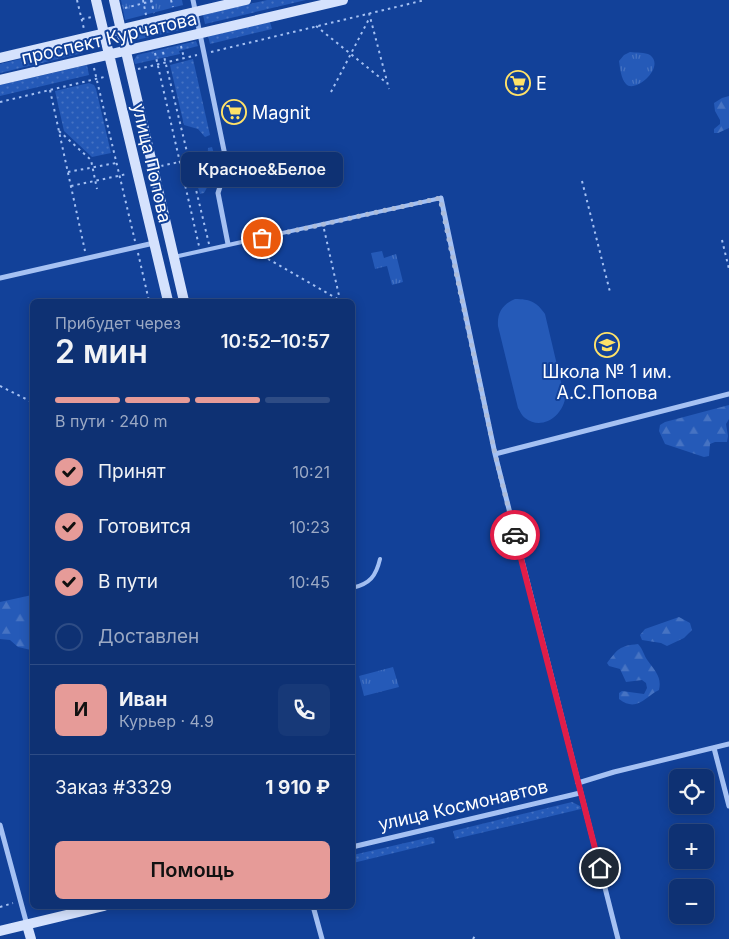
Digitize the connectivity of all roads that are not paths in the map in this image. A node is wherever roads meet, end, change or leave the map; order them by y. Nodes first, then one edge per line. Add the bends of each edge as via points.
1 (96, 0) edge
2 (114, 0) edge
3 (193, 0) edge
4 (246, 0) edge
5 (343, 0) edge
6 (222, 3) edge
7 (196, 12) junction
8 (121, 29) junction
9 (104, 33) junction
10 (201, 34) junction
11 (126, 51) junction
12 (109, 55) junction
13 (0, 58) edge
14 (0, 80) edge
15 (440, 198) joint
16 (170, 240) junction
17 (154, 243) junction
18 (228, 244) junction
19 (174, 257) junction
20 (0, 278) edge
21 (168, 299) edge
22 (184, 299) edge
23 (729, 394) edge
24 (495, 454) junction
25 (380, 559) dead end
26 (355, 587) edge
27 (729, 744) edge
28 (714, 748) junction
29 (578, 783) junction
30 (580, 793) junction
31 (729, 806) edge
32 (0, 825) edge
33 (355, 847) edge
34 (91, 909) edge
35 (314, 909) edge
36 (27, 924) junction
37 (0, 931) edge
38 (31, 939) edge
39 (322, 939) edge
40 (618, 939) edge

1 - 9 main road, улица Попова
2 - 8 main road, улица Попова
3 - 7 street
4 - 6 main road, проспект Курчатова
5 - 10 main road, проспект Курчатова
6 - 7 main road, проспект Курчатова
7 - 8 main road, проспект Курчатова
7 - 10 street
8 - 9 main road, проспект Курчатова
8 - 11 main road, улица Попова
9 - 12 main road, улица Попова
9 - 13 main road, проспект Курчатова
10 - 11 main road, проспект Курчатова
10 - 18 street via 227,165 218,193
11 - 12 main road, проспект Курчатова
11 - 16 main road, улица Попова
12 - 14 main road, проспект Курчатова
12 - 17 main road, улица Попова
15 - 18 lane
15 - 24 street
16 - 17 lane
16 - 19 main road, улица Попова
17 - 20 street
17 - 21 main road, улица Попова
18 - 19 lane
19 - 22 main road, улица Попова
23 - 24 street
24 - 29 street
25 - 26 lane via 369,582
27 - 28 street
28 - 29 street
28 - 31 street
29 - 30 street
30 - 33 street, улица Космонавтов
30 - 40 street
32 - 36 street
34 - 36 main road
35 - 39 street
36 - 37 main road
36 - 38 main road

